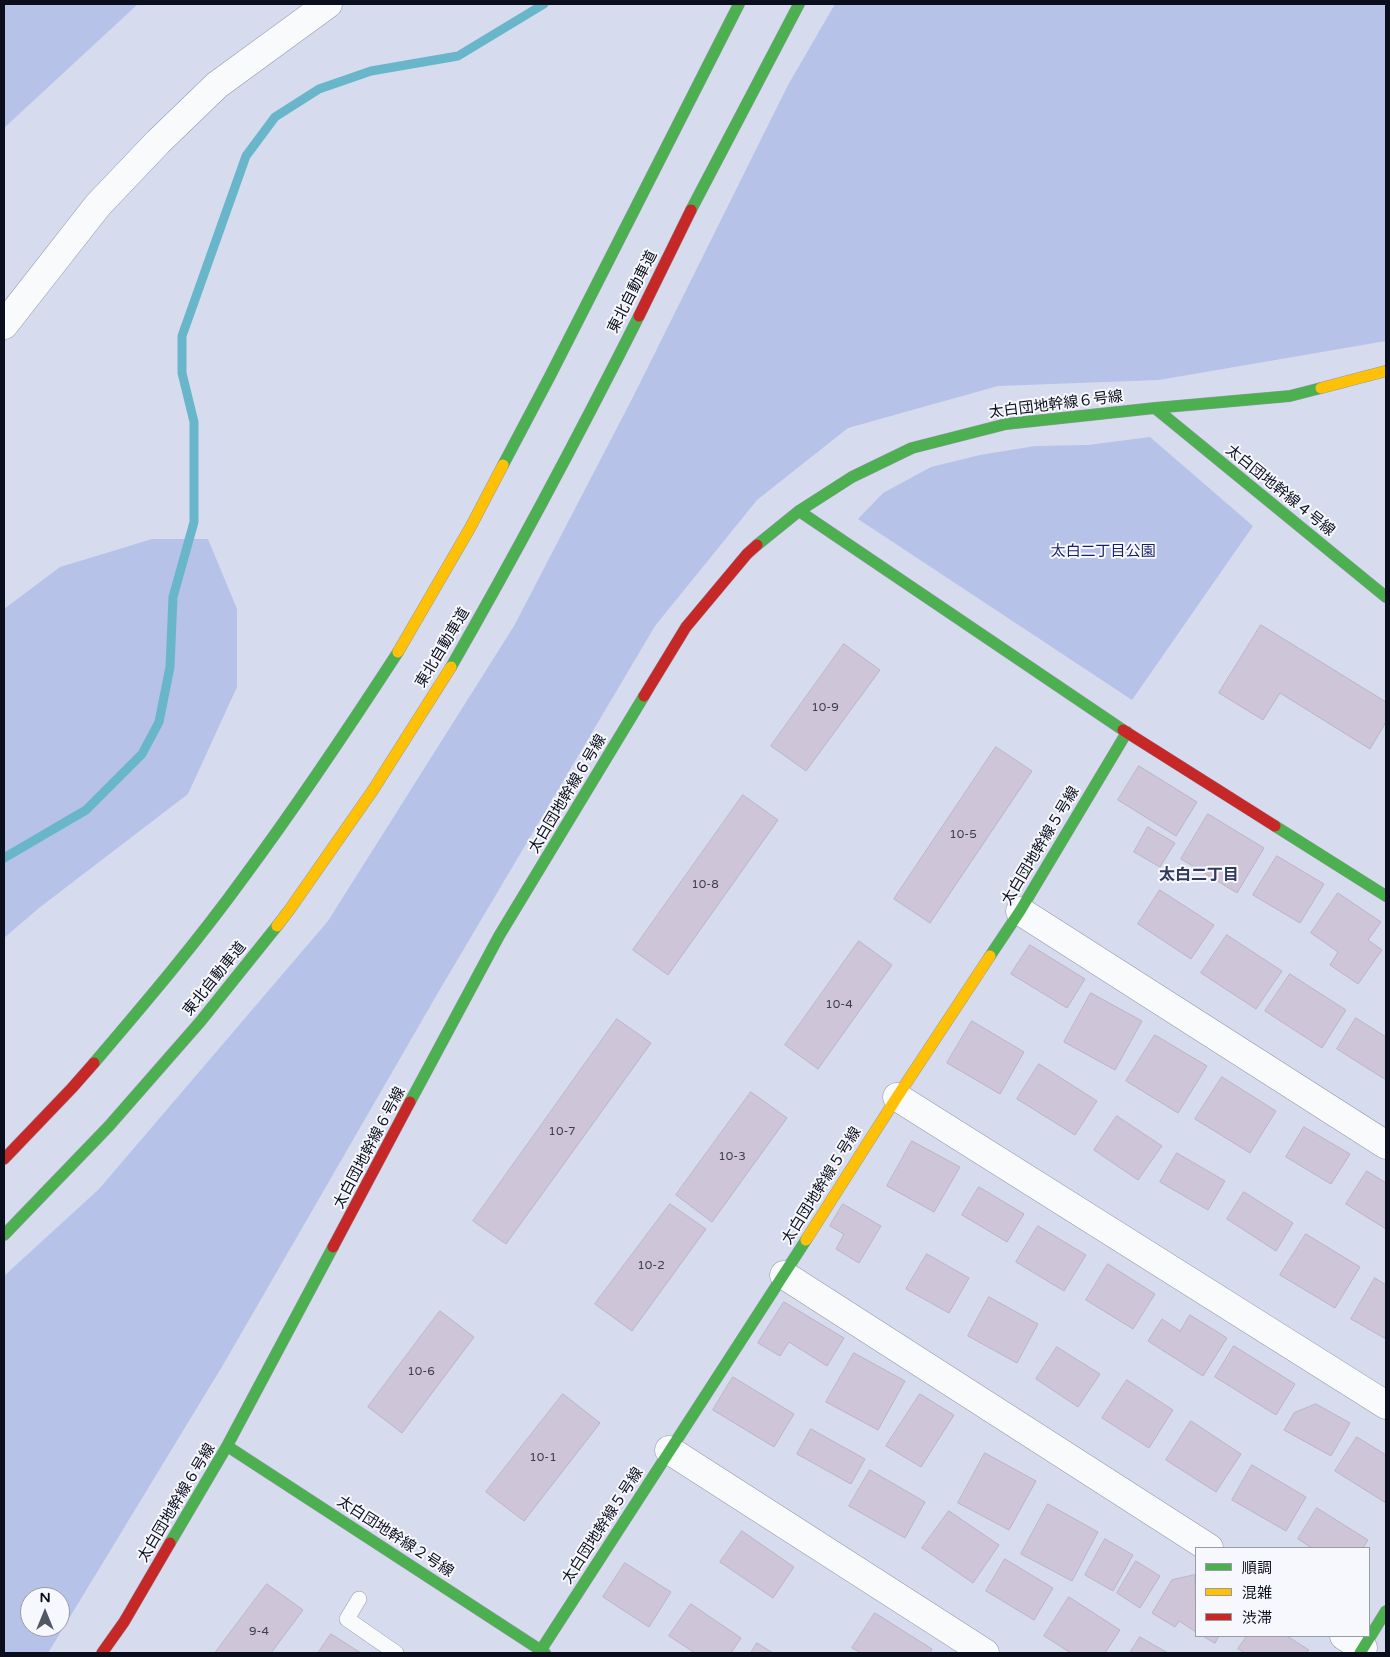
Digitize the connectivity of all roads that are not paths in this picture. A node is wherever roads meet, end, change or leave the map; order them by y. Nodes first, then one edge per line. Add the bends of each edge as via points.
1 (328, 4) edge
2 (739, 4) edge
3 (799, 4) edge
4 (4, 324) edge
5 (1386, 371) edge
6 (1155, 408) junction
7 (799, 511) junction
8 (1386, 597) edge
9 (1127, 732) junction
10 (1386, 896) edge
11 (1020, 911) junction
12 (897, 1097) junction
13 (1386, 1145) edge
14 (4, 1159) edge
15 (4, 1235) edge
16 (784, 1275) junction
17 (1386, 1405) edge
18 (228, 1446) junction
19 (669, 1450) junction
20 (1207, 1547) edge
21 (359, 1599) dead end
22 (1386, 1611) edge
23 (1370, 1630) edge
24 (541, 1652) edge
25 (102, 1653) edge
26 (396, 1653) edge
27 (985, 1653) edge

1 - 4 street via 217,85 158,142 98,205
2 - 14 main road via 550,376 474,520 400,648 328,760 242,879 152,995 72,1088
3 - 15 main road, 東北自動車道 via 520,545 451,667 373,790 290,909 200,1022 109,1126
5 - 6 main road, 太白団地幹線６号線 via 1290,396
6 - 7 main road, 太白団地幹線６号線 via 1006,424 912,448 852,477
6 - 8 main road, 太白団地幹線４号線
7 - 9 main road
7 - 18 main road, 太白団地幹線６号線 via 747,554 686,627 500,936
9 - 10 main road
9 - 11 main road, 太白団地幹線５号線
11 - 12 main road, 太白団地幹線５号線
11 - 13 street
12 - 16 main road, 太白団地幹線５号線
12 - 17 street
16 - 19 main road, 太白団地幹線５号線
16 - 20 street
18 - 24 main road, 太白団地幹線２号線
18 - 25 main road, 太白団地幹線６号線 via 124,1622
19 - 24 main road, 太白団地幹線５号線
19 - 27 street
21 - 26 lane via 347,1619
22 - 23 main road

